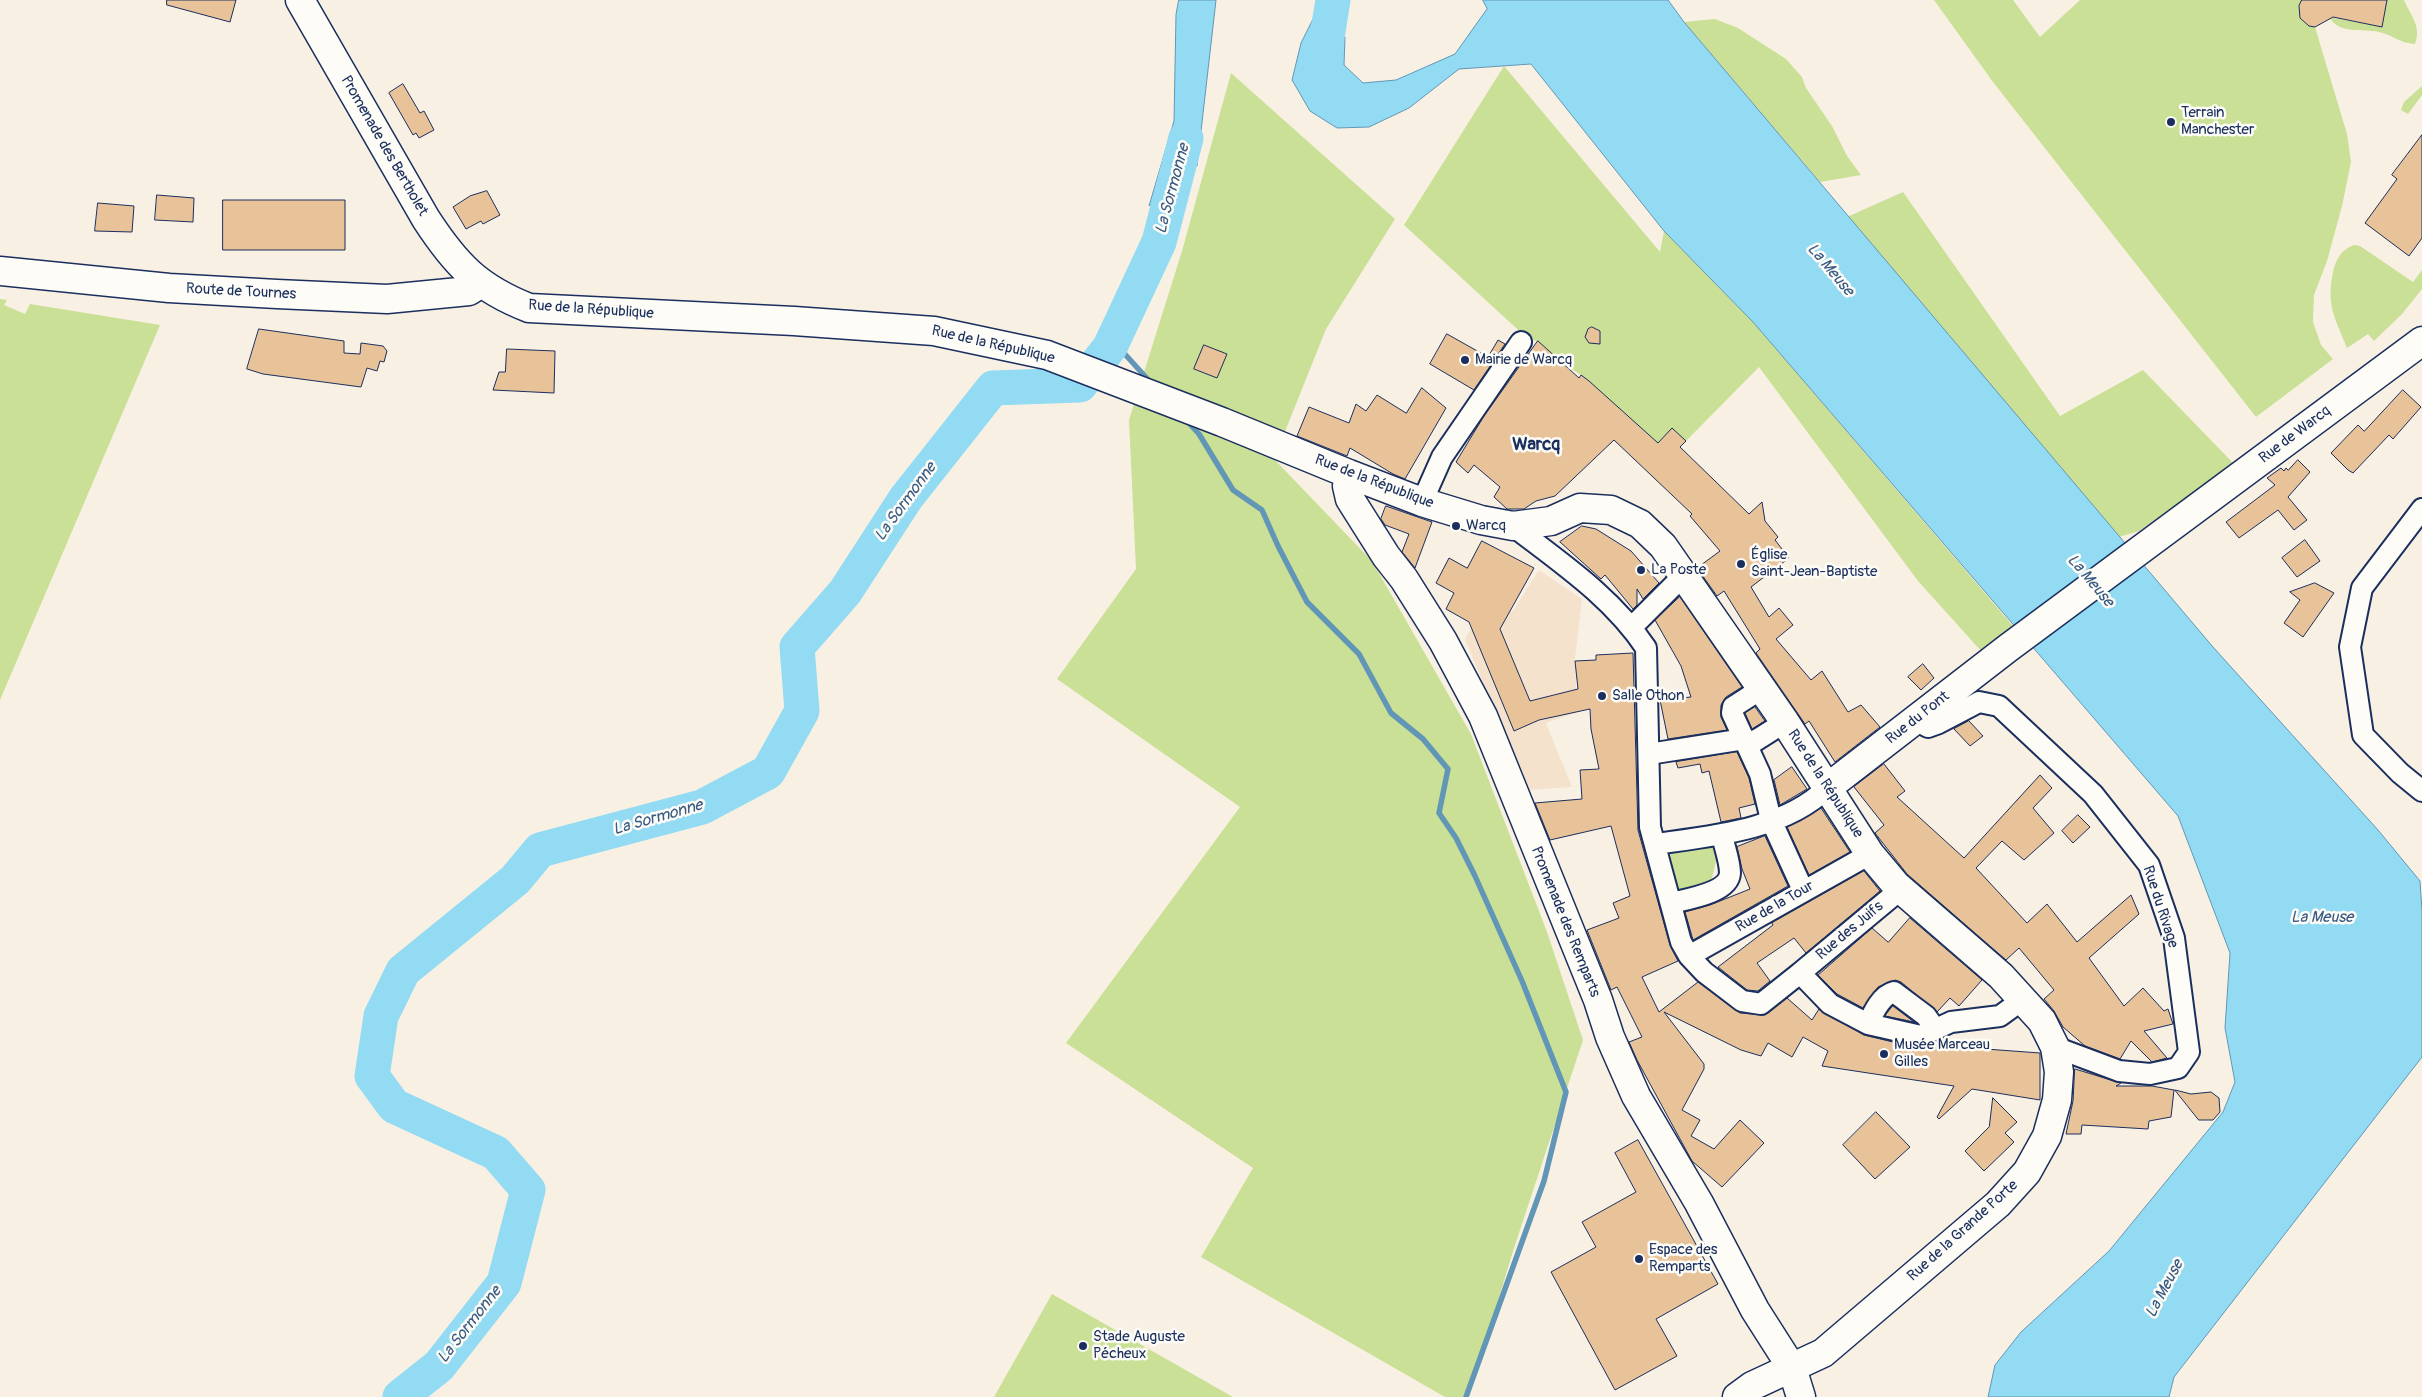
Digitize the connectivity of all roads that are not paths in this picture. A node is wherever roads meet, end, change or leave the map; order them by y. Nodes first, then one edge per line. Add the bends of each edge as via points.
1 (300, 0) edge
2 (0, 271) edge
3 (480, 284) junction
4 (2422, 341) edge
5 (1520, 342) dead end
6 (1349, 474) junction
7 (1422, 502) junction
8 (2422, 508) edge
9 (1513, 526) junction
10 (1683, 576) junction
11 (1632, 627) junction
12 (2008, 648) joint
13 (1761, 689) junction
14 (1915, 720) junction
15 (1785, 722) junction
16 (1746, 741) junction
17 (1649, 754) junction
18 (1827, 788) junction
19 (2422, 791) edge
20 (1771, 820) junction
21 (1722, 835) junction
22 (1655, 844) junction
23 (1870, 854) junction
24 (1901, 889) junction
25 (1803, 890) junction
26 (1671, 903) junction
27 (1687, 952) junction
28 (1800, 973) junction
29 (2022, 1000) junction
30 (1868, 1024) junction
31 (1936, 1029) junction
32 (2055, 1047) junction
33 (1792, 1368) junction
34 (1736, 1397) edge
35 (1801, 1397) edge

1 - 3 main road, Promenade des Bertholet via 426,219 447,252
2 - 3 main road, Route de Tournes via 169,288 387,299 469,291
3 - 6 main road, Rue de la République via 529,308 794,320 934,331 1046,355
4 - 12 main road, Rue de Warcq
5 - 7 street via 1442,457
6 - 7 main road, Rue de la République
6 - 33 main road, Promenade des Remparts via 1346,486 1350,499 1443,642 1483,716 1636,1096 1699,1203 1754,1310
7 - 9 main road, Rue de la République
8 - 19 street via 2362,588 2350,647 2363,735
9 - 10 main road, Rue de la République via 1551,521 1580,508 1611,510 1640,524 1663,546
9 - 11 street via 1601,593
10 - 11 street
10 - 13 main road, Rue de la République
11 - 17 street via 1646,648
12 - 14 main road, Rue du Pont
13 - 15 main road, Rue de la République
13 - 16 street via 1733,707 1732,713
14 - 18 main road, Rue du Pont
14 - 32 street, Rue du Rivage via 1928,727 1940,724 1979,702 1999,706 2093,794 2149,865 2174,938 2189,1052 2178,1068 2150,1074 2120,1071
15 - 16 street via 1755,741
15 - 18 main road, Rue de la République
16 - 17 street
16 - 20 street via 1760,774
17 - 22 street via 1650,827
18 - 20 street via 1814,801
18 - 23 main road, Rue de la République
20 - 21 street
20 - 25 street
21 - 22 street
21 - 26 street via 1730,873 1727,882 1720,889
22 - 26 street
23 - 24 main road, Rue de la République
23 - 25 street, Rue de la Tour
24 - 28 street, Rue des Juifs
24 - 29 main road, Rue de la République via 1993,969
25 - 27 street, Rue de la Tour
26 - 27 street
27 - 28 street, Rue des Juifs via 1704,972 1742,1001 1761,1004
28 - 30 street via 1830,1004
29 - 31 street via 2000,1016 1951,1022
29 - 32 main road, Rue de la Grande Porte via 2042,1021
30 - 31 street via 1921,1036
30 - 31 street via 1888,994 1894,992 1926,1016
32 - 33 main road, Rue de la Grande Porte via 2059,1072 2057,1100 2047,1136 2027,1172 1998,1204 1823,1353
33 - 34 main road, Rue de la Grande Porte
33 - 35 main road, Promenade des Remparts

